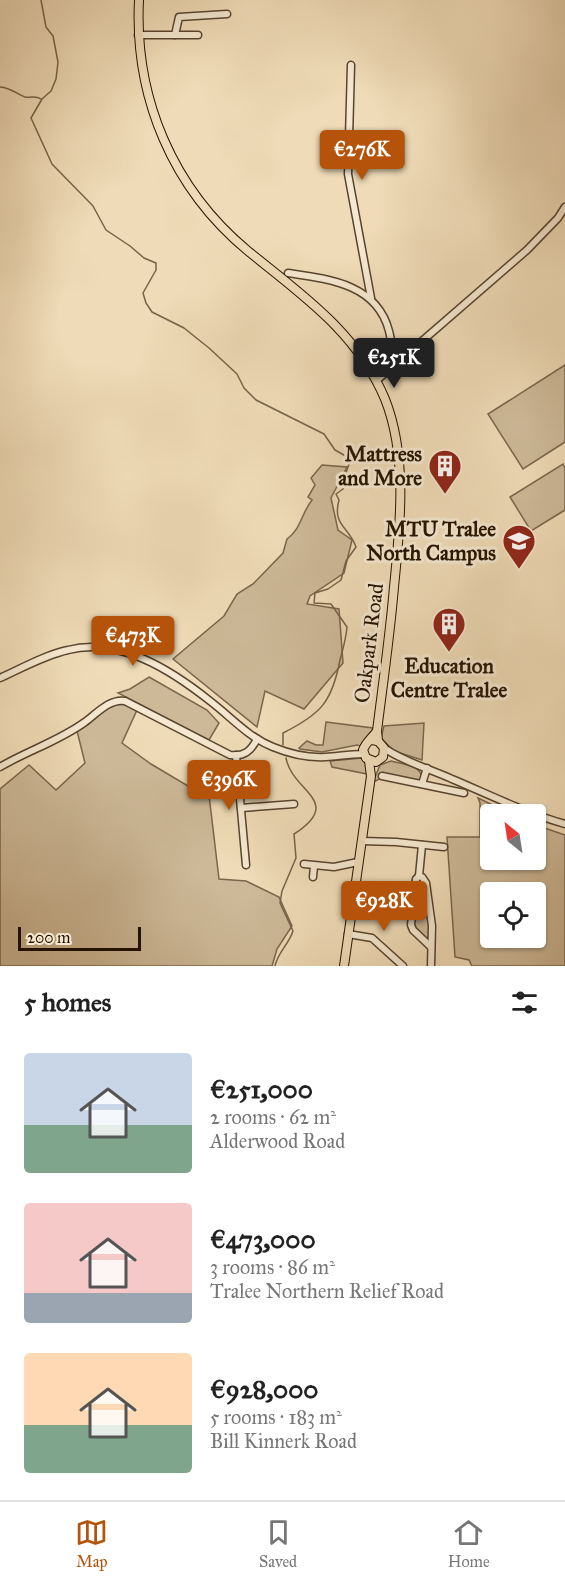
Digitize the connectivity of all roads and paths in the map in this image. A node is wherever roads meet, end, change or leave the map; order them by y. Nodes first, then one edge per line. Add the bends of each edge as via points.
1 (139, 0) edge
2 (227, 15) dead end
3 (138, 35) junction
4 (175, 35) junction
5 (198, 35) dead end
6 (351, 65) dead end
7 (565, 207) edge
8 (288, 273) dead end
9 (371, 298) junction
10 (389, 370) junction
11 (376, 381) junction
12 (0, 678) edge
13 (257, 739) junction
14 (374, 741) junction
15 (363, 751) junction
16 (236, 756) junction
17 (378, 757) junction
18 (0, 767) edge
19 (427, 768) junction
20 (382, 776) dead end
21 (422, 784) junction
22 (461, 794) dead end
23 (294, 804) dead end
24 (241, 808) junction
25 (565, 824) edge
26 (362, 841) junction
27 (422, 845) junction
28 (444, 847) dead end
29 (358, 862) junction
30 (304, 864) dead end
31 (246, 865) dead end
32 (314, 866) junction
33 (419, 876) junction
34 (313, 877) dead end
35 (348, 934) junction
36 (431, 947) junction
37 (344, 966) edge
38 (403, 966) edge
39 (431, 966) edge

1 - 3 main road, Oakpark Road
2 - 4 street via 179,17
3 - 4 street
3 - 11 main road, Oakpark Road via 142,71 157,128 192,192 224,230 339,327
4 - 5 street
6 - 9 street via 348,174
7 - 10 street via 527,250
8 - 9 street via 342,284
9 - 10 street via 388,330 394,357
10 - 11 street
11 - 14 main road, Oakpark Road via 388,408 398,452 398,547
12 - 13 street via 70,649 115,649 174,675
13 - 15 street via 302,756
13 - 16 street via 247,753
14 - 15 main road
14 - 17 main road
15 - 17 main road
16 - 18 street via 118,700 82,724
16 - 24 street
17 - 19 street via 396,757
17 - 26 main road via 371,776
19 - 21 street
19 - 25 street
20 - 21 street
21 - 22 street
23 - 24 street
24 - 31 street
26 - 27 street
26 - 29 main road
27 - 28 street
27 - 33 street
29 - 32 street
29 - 35 main road
30 - 32 street
32 - 34 street
33 - 36 street via 426,883
33 - 36 street via 411,925
35 - 37 main road
35 - 38 street via 372,938
36 - 39 street

